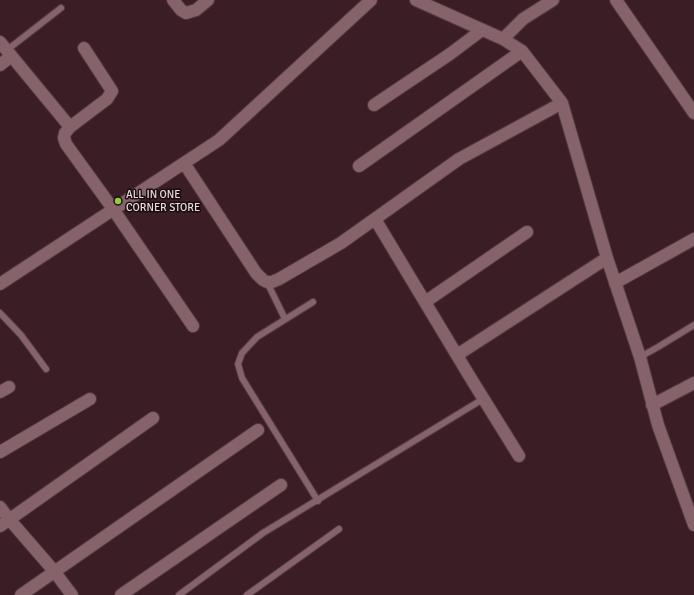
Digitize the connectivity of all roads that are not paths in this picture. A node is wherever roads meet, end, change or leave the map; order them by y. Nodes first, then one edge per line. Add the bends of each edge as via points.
1 (173, 0) edge
2 (208, 0) edge
3 (371, 0) edge
4 (416, 0) edge
5 (553, 0) edge
6 (616, 0) edge
7 (61, 8) dead end
8 (482, 30) junction
9 (503, 39) junction
10 (84, 48) dead end
11 (6, 50) edge
12 (522, 51) junction
13 (0, 65) edge
14 (562, 103) junction
15 (374, 105) dead end
16 (694, 113) edge
17 (70, 127) junction
18 (184, 163) junction
19 (359, 166) dead end
20 (113, 209) junction
21 (375, 219) junction
22 (527, 232) dead end
23 (694, 239) edge
24 (607, 258) junction
25 (267, 282) junction
26 (0, 284) edge
27 (615, 284) junction
28 (313, 302) dead end
29 (425, 302) junction
30 (0, 312) edge
31 (285, 319) junction
32 (694, 325) edge
33 (193, 326) dead end
34 (457, 355) junction
35 (640, 357) junction
36 (46, 369) dead end
37 (694, 383) edge
38 (90, 399) dead end
39 (483, 399) junction
40 (652, 405) junction
41 (153, 418) dead end
42 (258, 430) dead end
43 (0, 452) edge
44 (519, 456) dead end
45 (281, 485) dead end
46 (318, 501) junction
47 (0, 507) edge
48 (4, 523) edge
49 (694, 525) edge
50 (339, 530) dead end
51 (54, 571) junction
52 (21, 595) edge
53 (72, 595) edge
54 (121, 595) edge
55 (179, 595) edge
56 (247, 595) edge

1 - 2 street via 186,13 196,10
3 - 18 street via 219,140
4 - 8 street
5 - 9 street via 523,19
6 - 16 street
7 - 11 lane
8 - 9 street
8 - 15 street
9 - 12 street
10 - 17 street via 112,91 108,99
11 - 13 street
11 - 17 street
12 - 14 street
12 - 19 street
14 - 21 street via 459,159
14 - 24 street
17 - 20 street via 65,133 66,144
18 - 20 street
18 - 25 street via 256,273
20 - 26 street
20 - 33 street
21 - 25 street via 341,243 280,279
21 - 29 street
22 - 29 street
23 - 27 street
24 - 27 street
24 - 34 street
25 - 31 lane
27 - 35 street
28 - 31 lane
29 - 34 street
30 - 36 lane
31 - 46 lane via 257,337 242,353 238,364 242,378
32 - 35 lane
34 - 39 street
35 - 40 street
37 - 40 street
38 - 43 street
39 - 44 street
39 - 46 lane
40 - 49 street
41 - 48 street
42 - 51 street
45 - 54 street
46 - 55 lane via 263,533
47 - 48 street
48 - 51 street
50 - 56 lane
51 - 52 street
51 - 53 street

